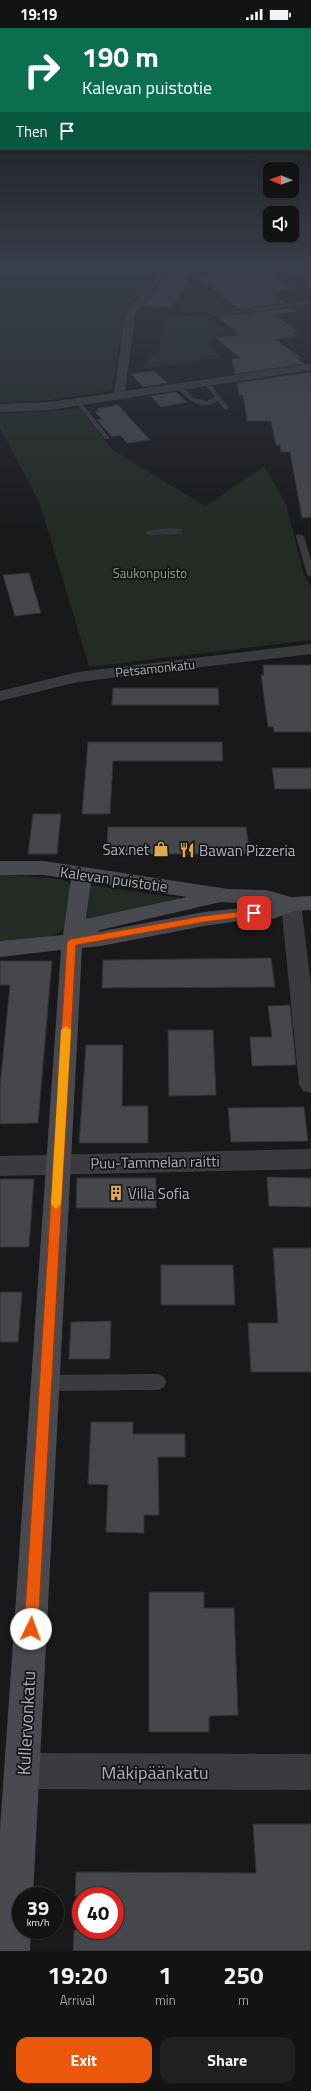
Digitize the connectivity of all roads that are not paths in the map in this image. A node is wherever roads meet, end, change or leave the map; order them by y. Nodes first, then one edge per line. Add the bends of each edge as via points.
1 (125, 355) edge
2 (311, 367) edge
3 (206, 382) junction
4 (179, 386) junction
5 (119, 396) junction
6 (218, 398) junction
7 (78, 402) junction
8 (0, 408) edge
9 (226, 408) dead end
10 (107, 438) dead end
11 (300, 536) dead end
12 (311, 575) edge
13 (311, 649) edge
14 (0, 696) edge
15 (0, 868) edge
16 (82, 873) junction
17 (228, 896) junction
18 (301, 903) edge
19 (71, 942) junction
20 (0, 949) edge
21 (311, 1084) edge
22 (311, 1159) edge
23 (58, 1164) junction
24 (0, 1166) edge
25 (158, 1382) dead end
26 (46, 1383) junction
27 (11, 1771) edge
28 (311, 1772) edge
29 (11, 1951) edge

1 - 5 street
2 - 3 street
3 - 4 street
3 - 6 lane
4 - 5 street
4 - 6 lane via 199,403 210,403
5 - 7 street
6 - 9 lane
7 - 8 street
7 - 10 lane
11 - 12 lane
13 - 14 street, Petsamonkatu via 78,677
15 - 16 street, Kalevan puistotie via 44,868
16 - 17 street, Kalevan puistotie
16 - 19 street, Kullervonkatu
17 - 18 street, Kalevan puistotie via 266,897
17 - 19 street, Kalevan puistotie via 93,924
18 - 19 street via 270,913 204,919 107,938
18 - 21 street
19 - 20 street
19 - 23 street, Kullervonkatu
22 - 23 street, Puu-Tammelan raitti
23 - 24 street, Puu-Tammelan raitti
23 - 26 street, Kullervonkatu
25 - 26 lane
26 - 27 street, Kullervonkatu
27 - 28 street, Mäkipäänkatu
27 - 29 street, Kullervonkatu

